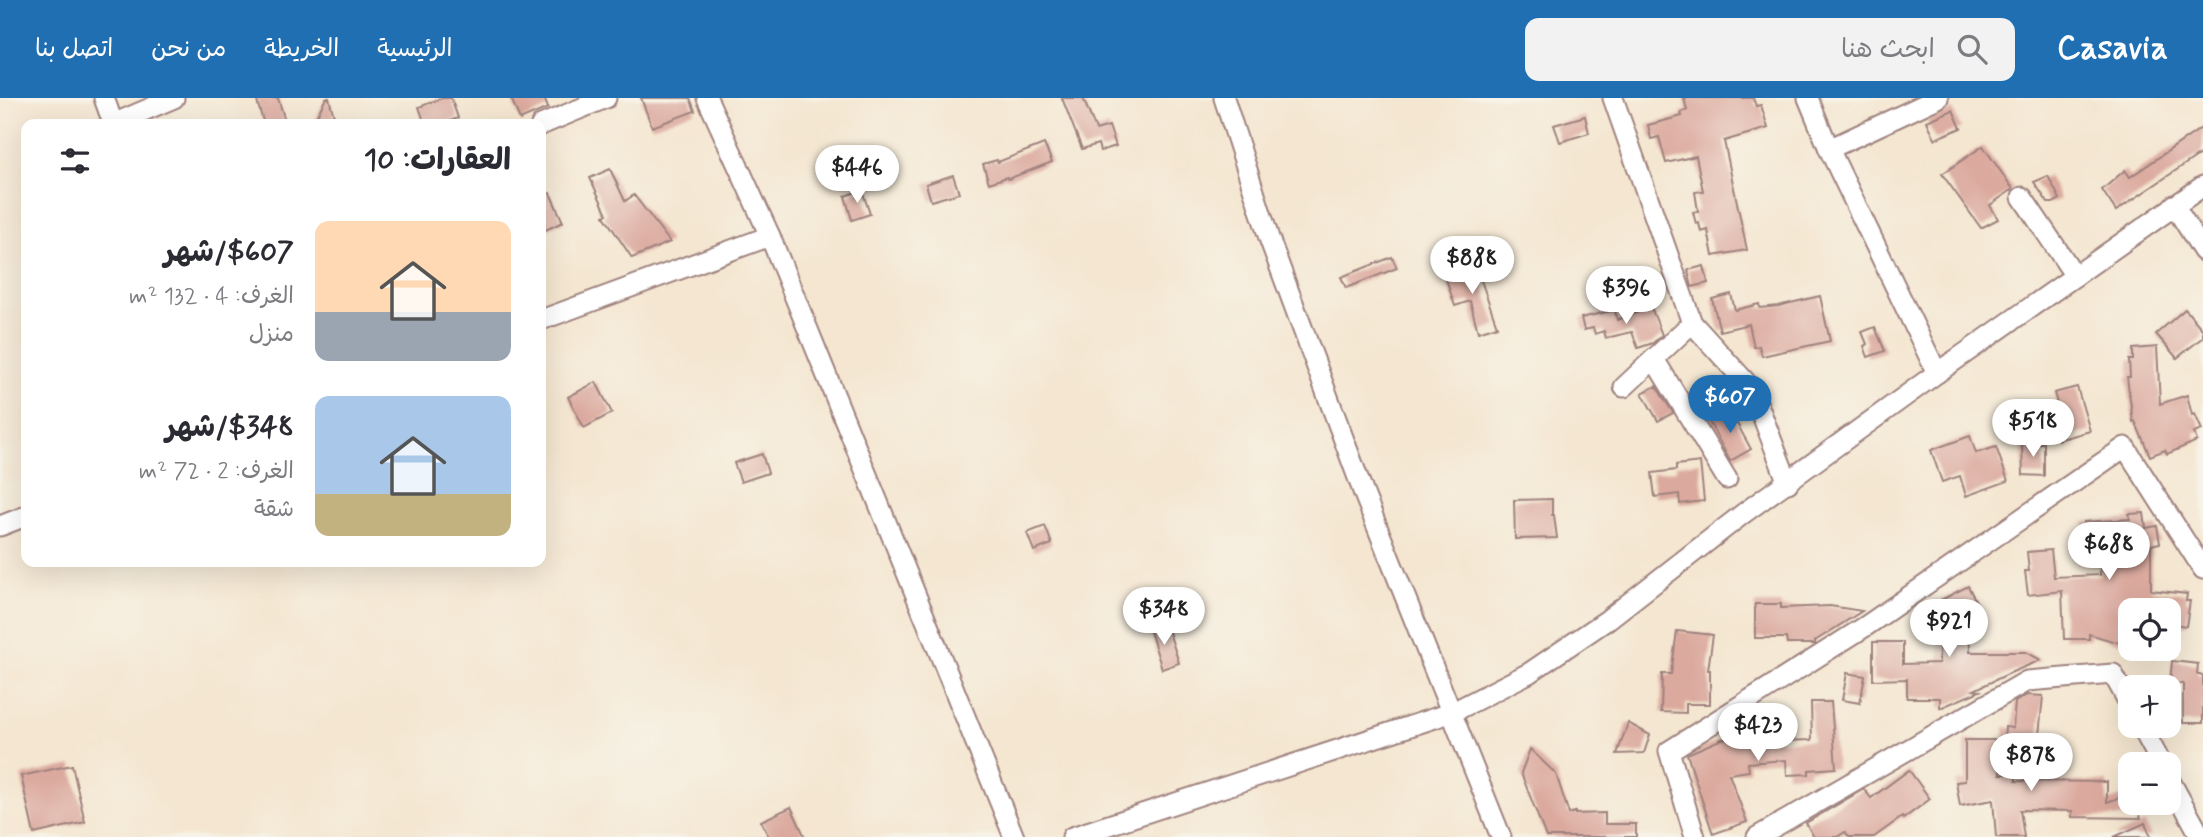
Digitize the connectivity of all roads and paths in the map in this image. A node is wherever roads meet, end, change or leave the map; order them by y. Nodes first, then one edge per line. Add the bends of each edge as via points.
1 (104, 98) edge
2 (174, 98) edge
3 (606, 98) edge
4 (707, 98) edge
5 (1224, 98) edge
6 (1613, 98) edge
7 (1808, 98) edge
8 (1938, 98) edge
9 (111, 119) edge
10 (125, 119) edge
11 (546, 123) edge
12 (1829, 149) junction
13 (2203, 186) edge
14 (2022, 197) dead end
15 (2174, 205) junction
16 (770, 236) junction
17 (2203, 251) edge
18 (2075, 276) junction
19 (546, 318) edge
20 (1692, 323) junction
21 (1654, 359) junction
22 (1937, 373) junction
23 (1624, 387) dead end
24 (1727, 479) dead end
25 (1788, 482) junction
26 (21, 518) edge
27 (0, 526) edge
28 (2203, 569) edge
29 (2118, 683) edge
30 (1452, 712) junction
31 (2181, 801) edge
32 (1014, 837) edge
33 (1072, 837) edge
34 (1501, 837) edge
35 (1695, 837) edge
36 (1756, 837) edge
37 (2201, 837) edge

1 - 9 street
2 - 10 street
3 - 11 street
4 - 16 street
5 - 30 street via 1269,237 1364,494
6 - 20 street
7 - 12 street
8 - 12 street
12 - 22 street
13 - 15 street
14 - 18 street
15 - 17 street
15 - 18 street
16 - 19 street
16 - 32 street
18 - 22 street
20 - 21 street
20 - 25 street via 1752,389
21 - 23 street
21 - 24 street
22 - 25 street
25 - 30 street via 1595,628 1529,673
26 - 27 street
28 - 35 street via 2125,447 1866,626 1669,751
29 - 36 street via 2113,674 2027,681
30 - 33 street
30 - 34 street
31 - 37 street

